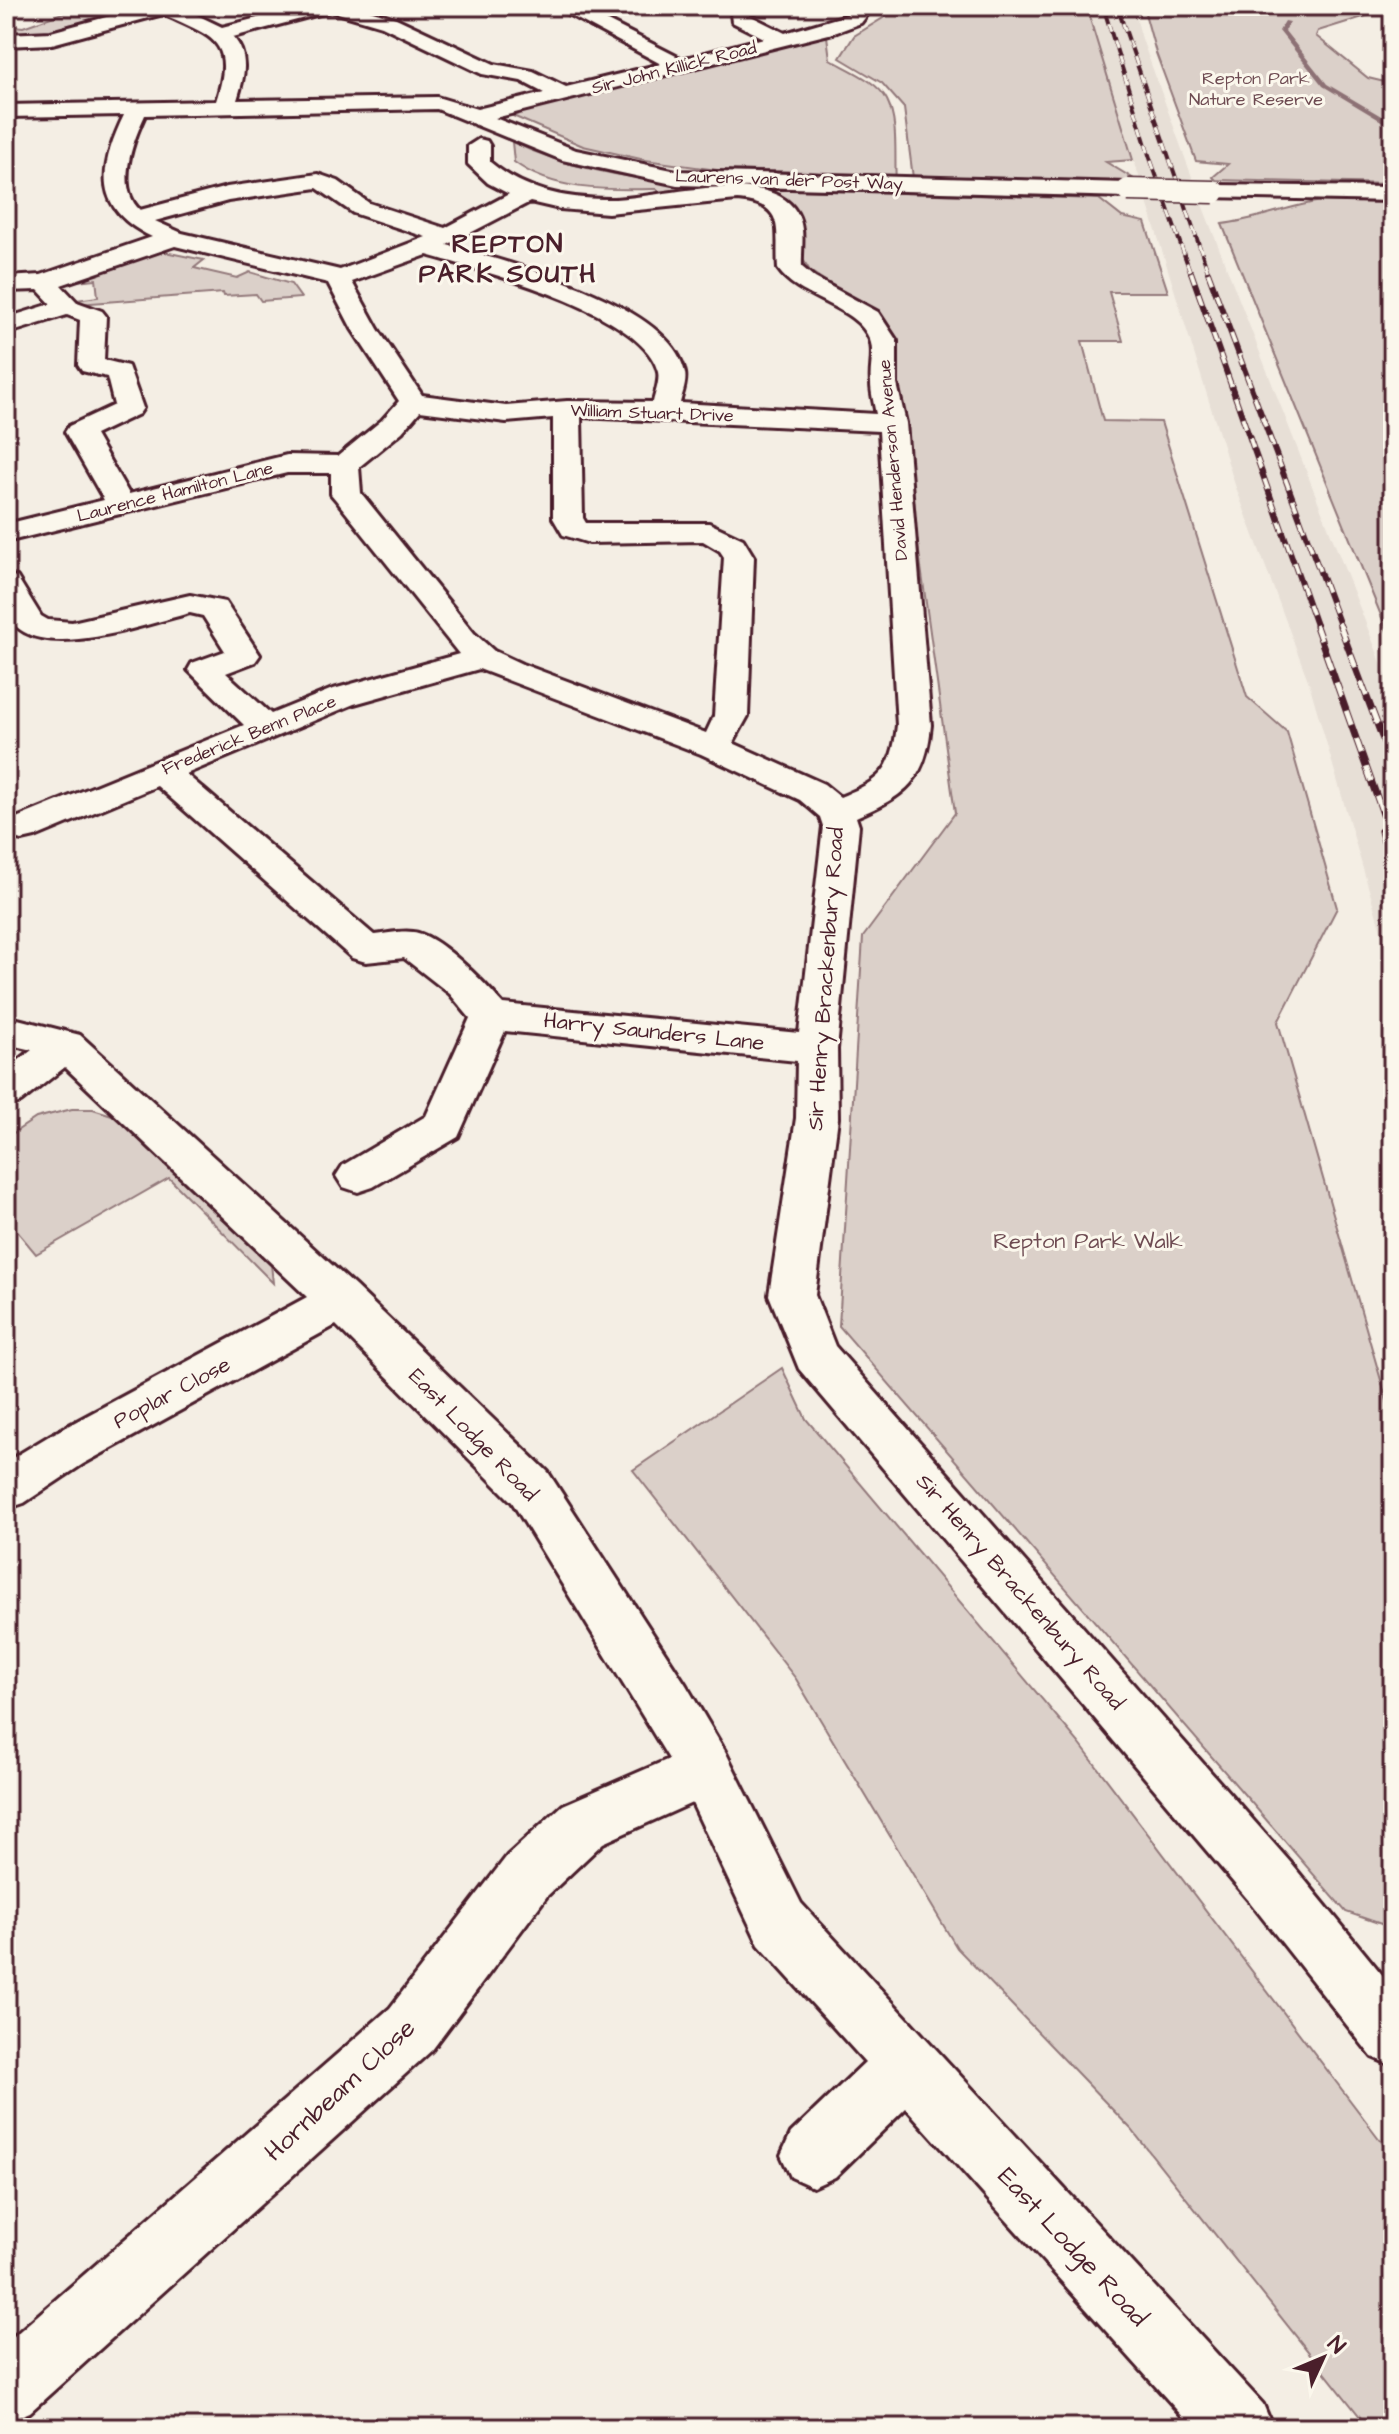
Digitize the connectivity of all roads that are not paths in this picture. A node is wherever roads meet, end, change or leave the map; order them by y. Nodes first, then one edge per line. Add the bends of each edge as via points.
1 (326, 6) edge
2 (336, 6) edge
3 (563, 6) edge
4 (740, 6) edge
5 (864, 6) edge
6 (164, 7) edge
7 (220, 34) junction
8 (6, 40) edge
9 (785, 41) junction
10 (683, 67) junction
11 (565, 95) junction
12 (224, 108) junction
13 (138, 109) junction
14 (6, 111) edge
15 (476, 116) junction
16 (479, 146) dead end
17 (1393, 194) edge
18 (525, 195) junction
19 (138, 218) junction
20 (174, 238) junction
21 (436, 242) junction
22 (338, 279) junction
23 (44, 282) junction
24 (6, 284) edge
25 (68, 307) junction
26 (6, 326) edge
27 (413, 402) junction
28 (567, 409) junction
29 (664, 412) junction
30 (892, 423) junction
31 (345, 465) junction
32 (121, 505) junction
33 (6, 533) edge
34 (6, 584) edge
35 (482, 658) junction
36 (266, 728) junction
37 (713, 747) junction
38 (161, 771) junction
39 (836, 812) junction
40 (22, 829) dead end
41 (491, 1016) junction
42 (6, 1030) edge
43 (66, 1045) junction
44 (817, 1049) junction
45 (6, 1092) edge
46 (358, 1176) dead end
47 (339, 1299) junction
48 (6, 1488) edge
49 (705, 1770) junction
50 (1393, 2036) edge
51 (907, 2064) junction
52 (813, 2155) dead end
53 (6, 2388) edge
54 (1239, 2428) edge

1 - 7 street
2 - 11 street via 389,22 489,70 526,75
3 - 10 street
4 - 9 street via 739,18
5 - 9 street, Sir John Killick Road via 848,22
6 - 7 street
6 - 8 street via 52,38
7 - 12 street via 237,61
9 - 10 street, Sir John Killick Road
10 - 11 street, Sir John Killick Road
11 - 15 street, Sir John Killick Road
12 - 13 street, Laurens van der Post Way
12 - 15 street, Laurens van der Post Way via 437,103
13 - 14 street, Laurens van der Post Way
13 - 19 street via 114,181 118,200
15 - 17 street, Laurens van der Post Way, bridge via 570,155 677,178
16 - 18 street via 479,164
18 - 21 street
18 - 30 street, David Henderson Avenue via 600,204 768,197 790,222 790,269 869,317 884,341 884,384
19 - 20 street
19 - 21 street via 227,194 318,181
20 - 22 street
20 - 23 street
21 - 22 street
21 - 29 street via 618,314 645,333 672,372
22 - 27 street
23 - 24 street
23 - 25 street
25 - 26 street
25 - 32 street via 93,316 91,365 119,372 129,408 79,432
27 - 28 street, William Stuart Drive via 506,414
27 - 31 street
28 - 29 street, William Stuart Drive
28 - 37 street via 568,518 574,529 589,534 709,532 732,545 739,557 731,716
29 - 30 street, William Stuart Drive
30 - 39 street, David Henderson Avenue via 913,747 897,781
31 - 32 street, Laurence Hamilton Lane via 287,464
31 - 35 street, Sir Henry Brackenbury Road via 346,494
32 - 33 street, Laurence Hamilton Lane
34 - 36 street via 29,622 40,629 72,632 190,604 214,609 244,655 204,670
35 - 36 street, Frederick Benn Place via 342,697
35 - 37 street, Sir Henry Brackenbury Road
36 - 38 street, Frederick Benn Place
37 - 39 street, Sir Henry Brackenbury Road via 812,792
38 - 40 street, Frederick Benn Place
38 - 41 street via 366,949 412,944 464,985
39 - 44 street, Sir Henry Brackenbury Road via 841,826
41 - 44 street, Harry Saunders Lane
41 - 46 street via 443,1126
42 - 43 street, East Lodge Road
43 - 45 street
43 - 47 street, East Lodge Road
44 - 50 street, Sir Henry Brackenbury Road via 817,1118 792,1295 816,1356 1270,1882
47 - 48 street, Poplar Close
47 - 49 street, East Lodge Road via 530,1487
49 - 51 street, East Lodge Road via 780,1924
49 - 53 street, Hornbeam Close via 583,1824 527,1876 411,2029
51 - 52 street
51 - 54 street, East Lodge Road

